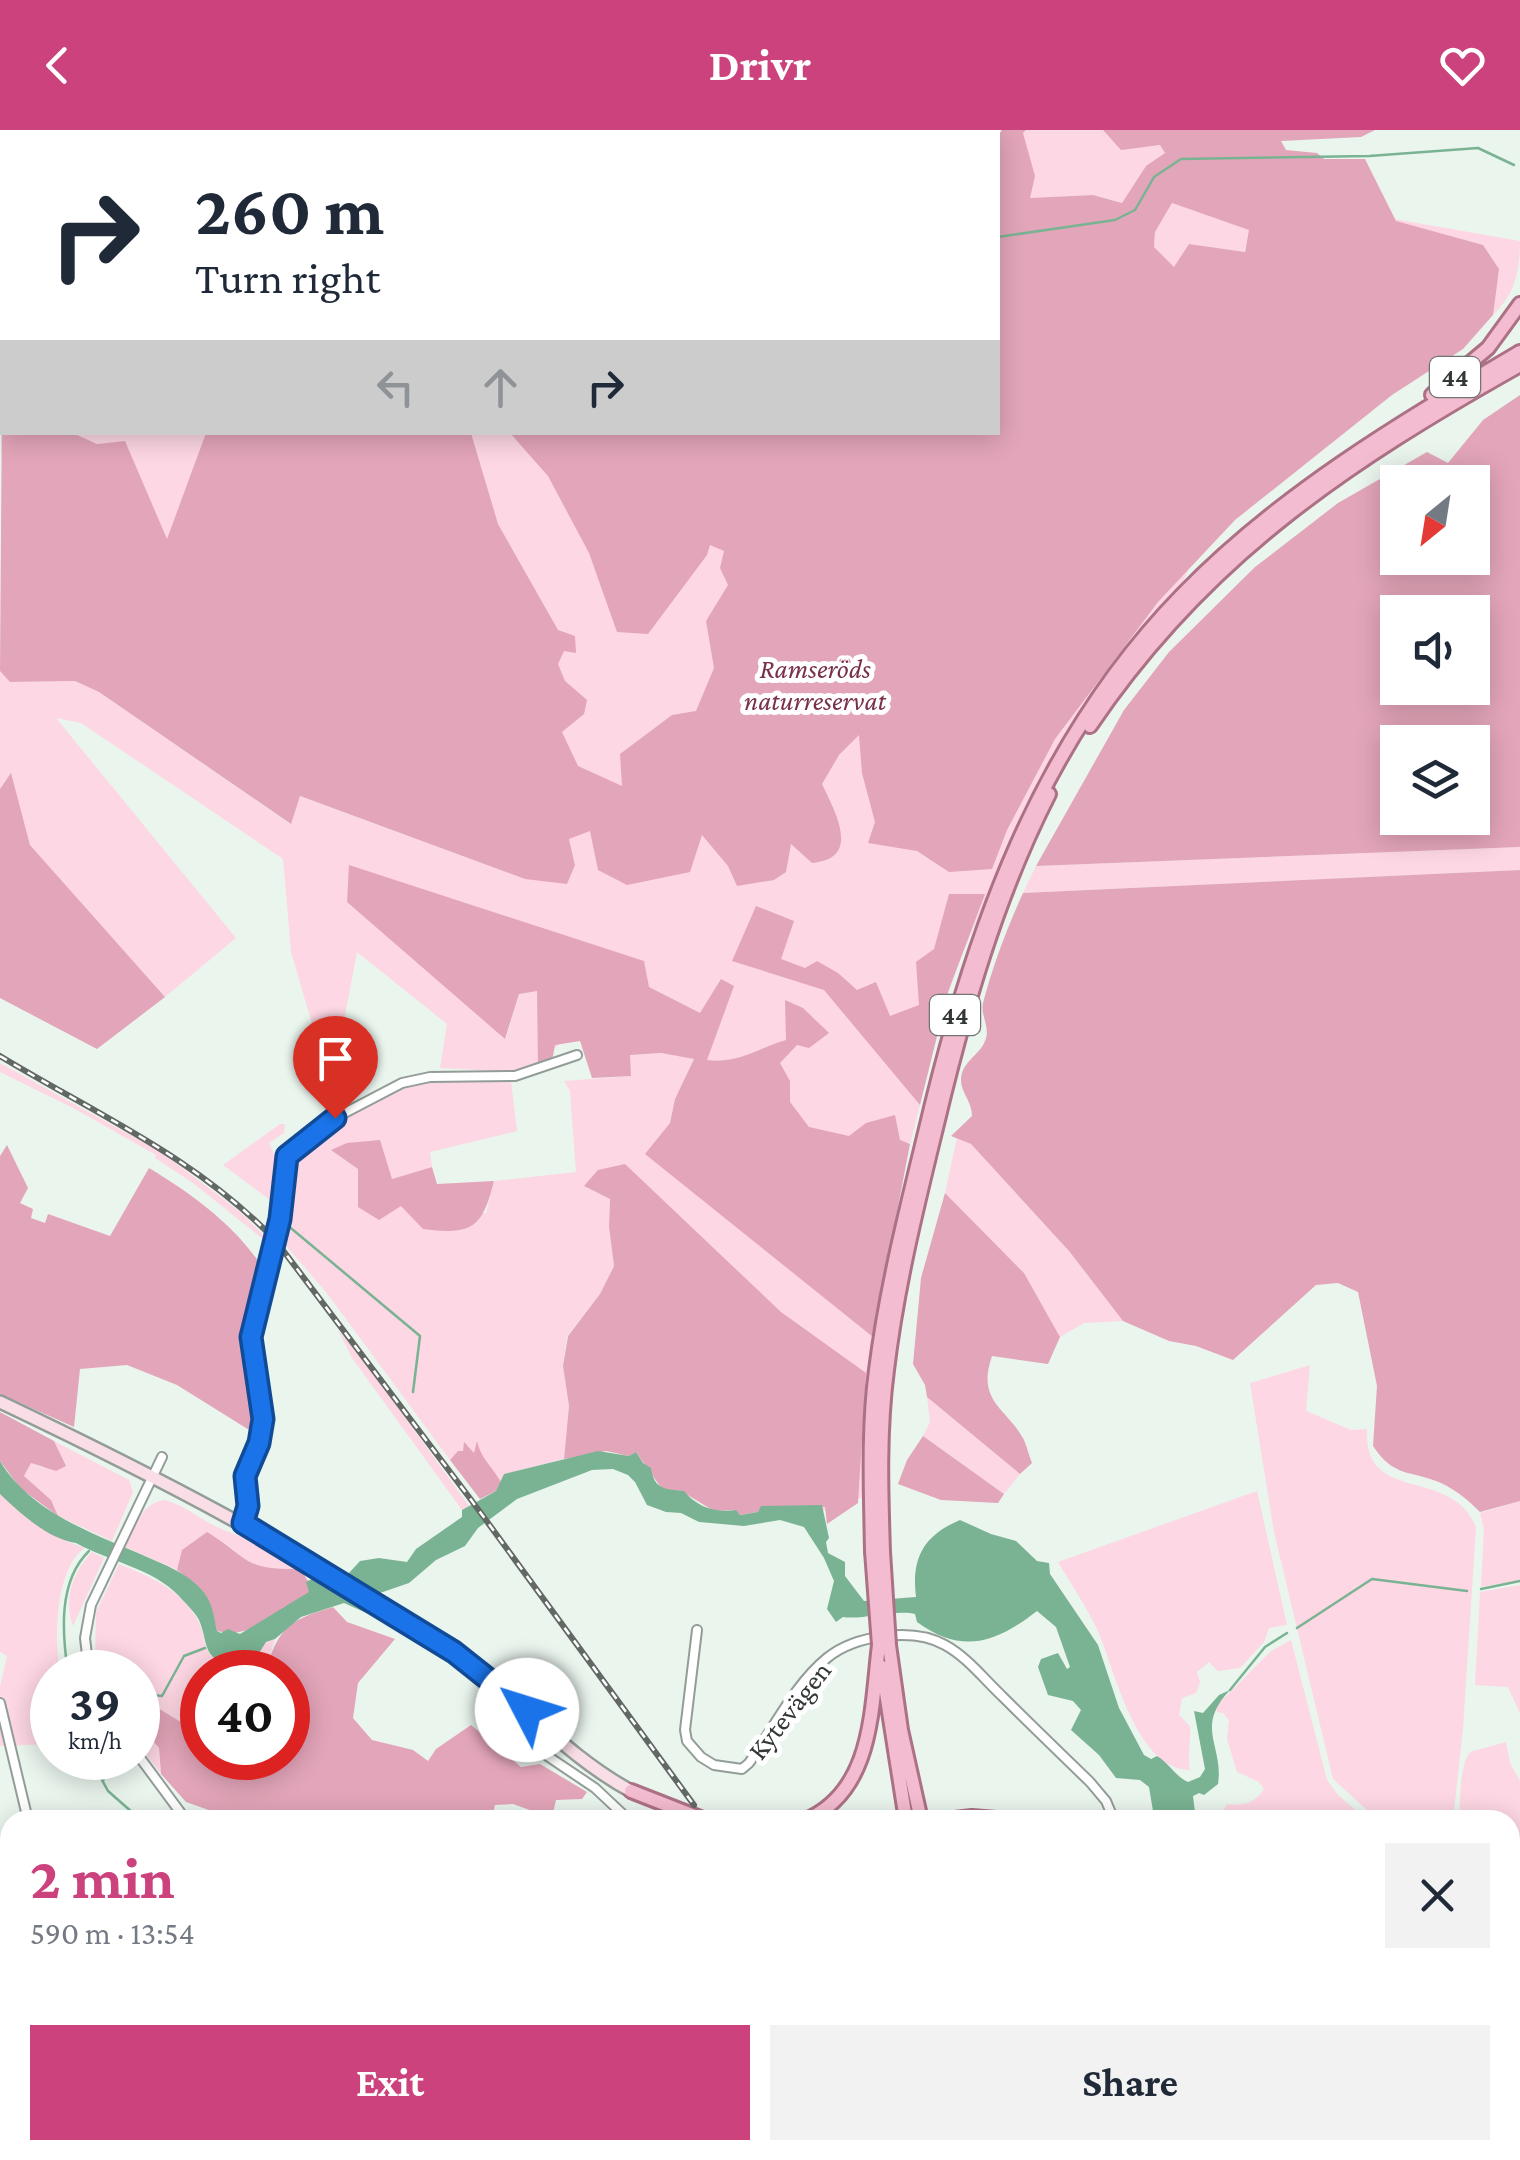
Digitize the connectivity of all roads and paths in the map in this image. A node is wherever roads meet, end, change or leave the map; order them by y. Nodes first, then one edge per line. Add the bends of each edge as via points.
1 (1520, 304) edge
2 (1520, 352) edge
3 (1520, 365) edge
4 (1376, 438) junction
5 (578, 1055) dead end
6 (0, 1402) edge
7 (162, 1457) dead end
8 (152, 1476) junction
9 (243, 1523) junction
10 (877, 1552) junction
11 (697, 1630) dead end
12 (884, 1645) junction
13 (86, 1650) edge
14 (512, 1696) junction
15 (0, 1702) edge
16 (156, 1780) edge
17 (631, 1791) junction
18 (26, 1810) edge
19 (179, 1810) edge
20 (619, 1810) edge
21 (663, 1810) edge
22 (680, 1810) edge
23 (823, 1810) edge
24 (904, 1810) edge
25 (919, 1810) edge
26 (1110, 1810) edge

1 - 4 main road, 44 via 1479,356
2 - 4 main road, 44
3 - 10 main road, 44 via 1362,458 1246,547 1163,629 1060,773 1014,868 983,955 902,1270 886,1374
4 - 10 main road, 44 via 1284,503 1182,594 1099,696 1028,816 960,995 893,1268 876,1372 870,1471
5 - 9 street via 524,1074 402,1083 335,1118 290,1152 270,1272 251,1337 263,1419 245,1476
6 - 8 street
7 - 8 street
8 - 9 street
8 - 13 street via 90,1606
9 - 14 street via 454,1652
10 - 12 main road, 44, bridge
11 - 26 street, Kytevägen via 684,1730 692,1749 714,1765 730,1770 749,1763 828,1657 846,1646 911,1636 963,1658 1090,1782
12 - 23 main road via 855,1775
12 - 24 main road, 44 via 889,1728
12 - 25 main road, 44
14 - 17 street
14 - 20 street via 504,1717
15 - 18 street
16 - 19 street
17 - 21 main road
17 - 22 main road

